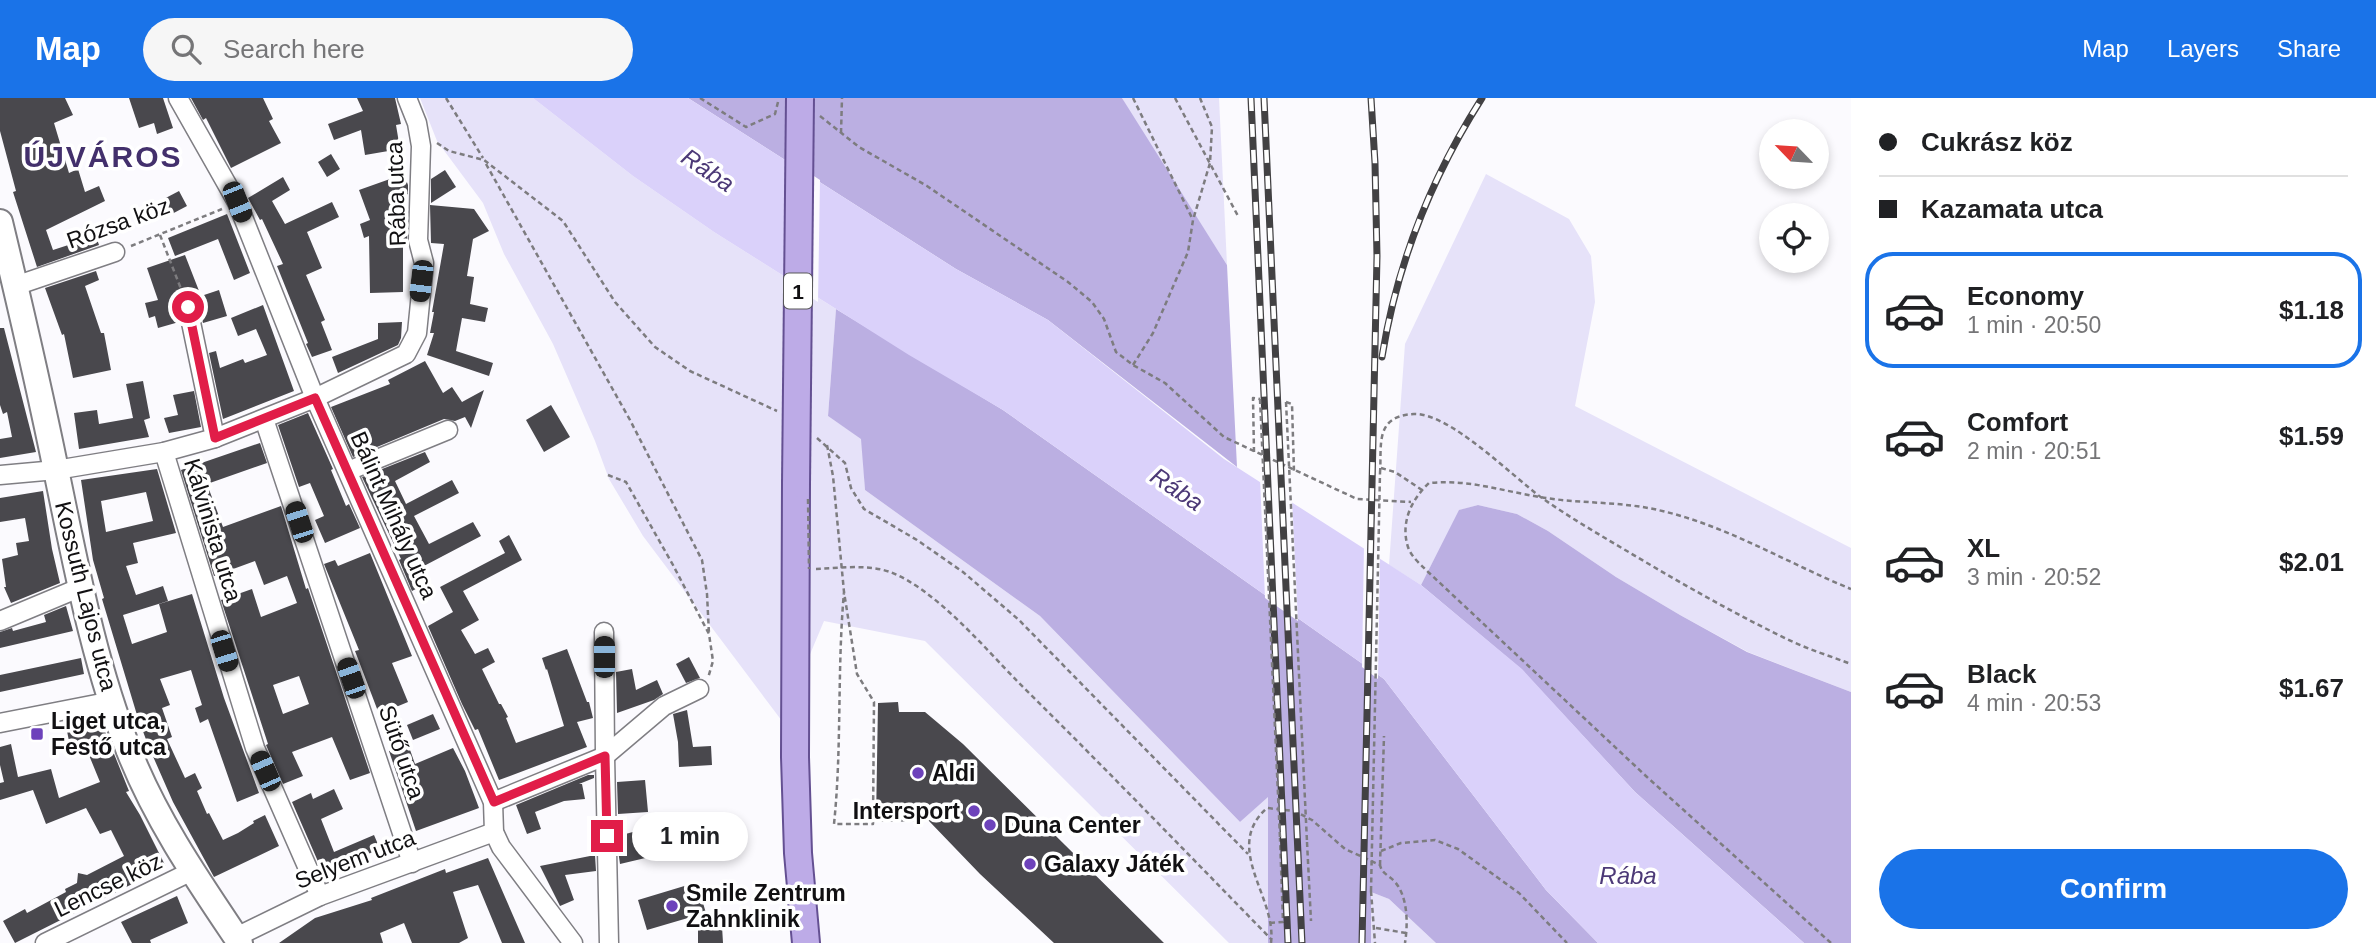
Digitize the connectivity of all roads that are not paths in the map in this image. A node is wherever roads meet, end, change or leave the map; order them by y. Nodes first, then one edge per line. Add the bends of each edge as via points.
1 (178, 98) edge
2 (407, 98) edge
3 (808, 106) edge
4 (0, 222) edge
5 (115, 252) road end
6 (15, 286) junction
7 (188, 307) road end
8 (315, 398) junction
9 (264, 419) junction
10 (448, 430) dead end
11 (215, 438) junction
12 (164, 452) junction
13 (56, 470) junction
14 (348, 471) junction
15 (0, 475) edge
16 (79, 588) junction
17 (0, 621) edge
18 (604, 632) dead end
19 (699, 689) road end
20 (111, 701) junction
21 (0, 723) edge
22 (605, 756) junction
23 (494, 802) junction
24 (494, 832) junction
25 (798, 853) junction
26 (412, 863) junction
27 (192, 871) junction
28 (320, 896) junction
29 (238, 940) edge
30 (45, 943) edge
31 (573, 943) edge
32 (609, 943) edge
33 (791, 943) edge
34 (806, 943) edge

1 - 8 street, Bálint Mihály utca via 237,202
2 - 8 street, Rába utca via 421,146 418,240 424,263 417,333 406,354
3 - 25 main road, 1, bridge via 796,484
4 - 6 street, Kossuth Lajos utca
5 - 6 street, Rózsa köz
6 - 13 street, Kossuth Lajos utca
7 - 11 street
8 - 9 street, Rába utca
8 - 14 street, Bálint Mihály utca
9 - 11 street, Rába utca
9 - 26 street, Sütő utca
10 - 14 street
11 - 12 street, Rába utca
12 - 13 street, Rába utca
12 - 28 street, Kálvinista utca via 254,748
13 - 15 street, Rába utca
13 - 16 street, Kossuth Lajos utca
14 - 23 street, Bálint Mihály utca
16 - 17 street
16 - 20 street, Kossuth Lajos utca
18 - 22 street
19 - 22 street via 664,706
20 - 21 street
20 - 27 street, Kossuth Lajos utca via 159,817
22 - 23 street
22 - 32 street
23 - 24 street, Bálint Mihály utca
24 - 26 street, Selyem utca
24 - 31 street
25 - 33 main road, 1
25 - 34 main road, 1
26 - 28 street, Selyem utca
27 - 29 street, Kossuth Lajos utca
27 - 30 street, Lencse köz
28 - 29 street, Selyem utca

